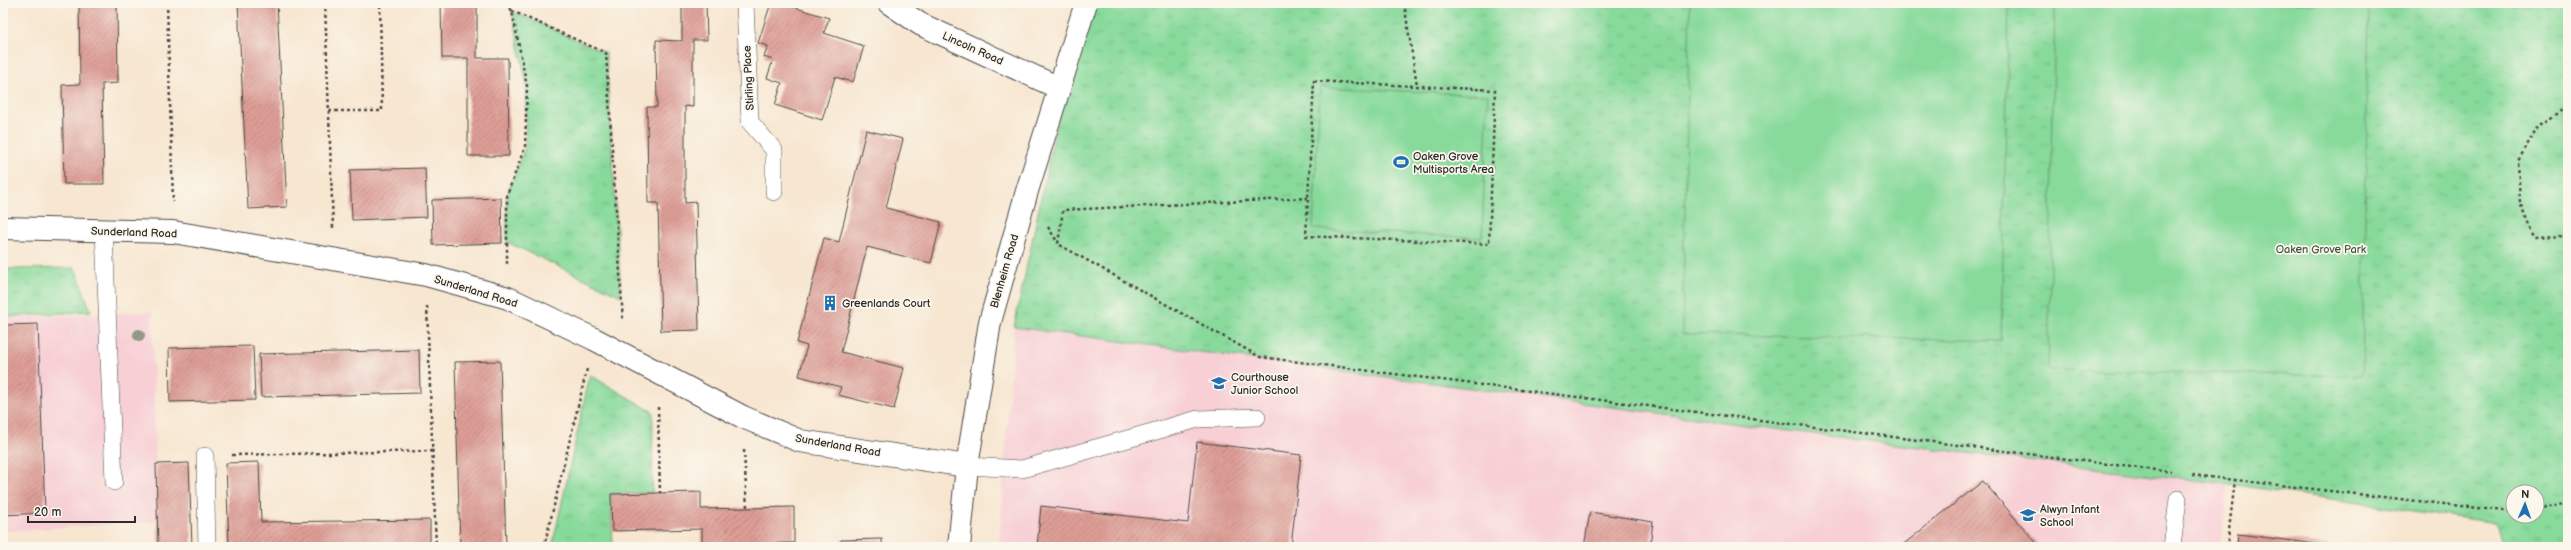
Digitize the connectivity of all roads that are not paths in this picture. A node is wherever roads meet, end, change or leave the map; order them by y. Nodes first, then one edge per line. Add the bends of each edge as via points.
1 (744, 3) edge
2 (889, 3) edge
3 (1086, 3) edge
4 (1059, 88) junction
5 (774, 192) dead end
6 (3, 228) edge
7 (104, 231) junction
8 (1257, 417) dead end
9 (205, 456) road end
10 (967, 466) junction
11 (114, 482) dead end
12 (2178, 499) dead end
13 (207, 547) edge
14 (959, 547) edge
15 (2172, 547) edge

1 - 5 lane, Stirling Place via 750,122 774,150
2 - 4 street, Lincoln Road via 920,24
3 - 4 street, Blenheim Road
4 - 10 street, Blenheim Road via 990,322
6 - 7 street, Sunderland Road
7 - 10 street, Sunderland Road via 174,232 426,275 508,298 594,338 743,417 800,441
7 - 11 lane
8 - 10 lane via 1198,419 1022,469
9 - 13 lane
10 - 14 street, Blenheim Road
12 - 15 lane

